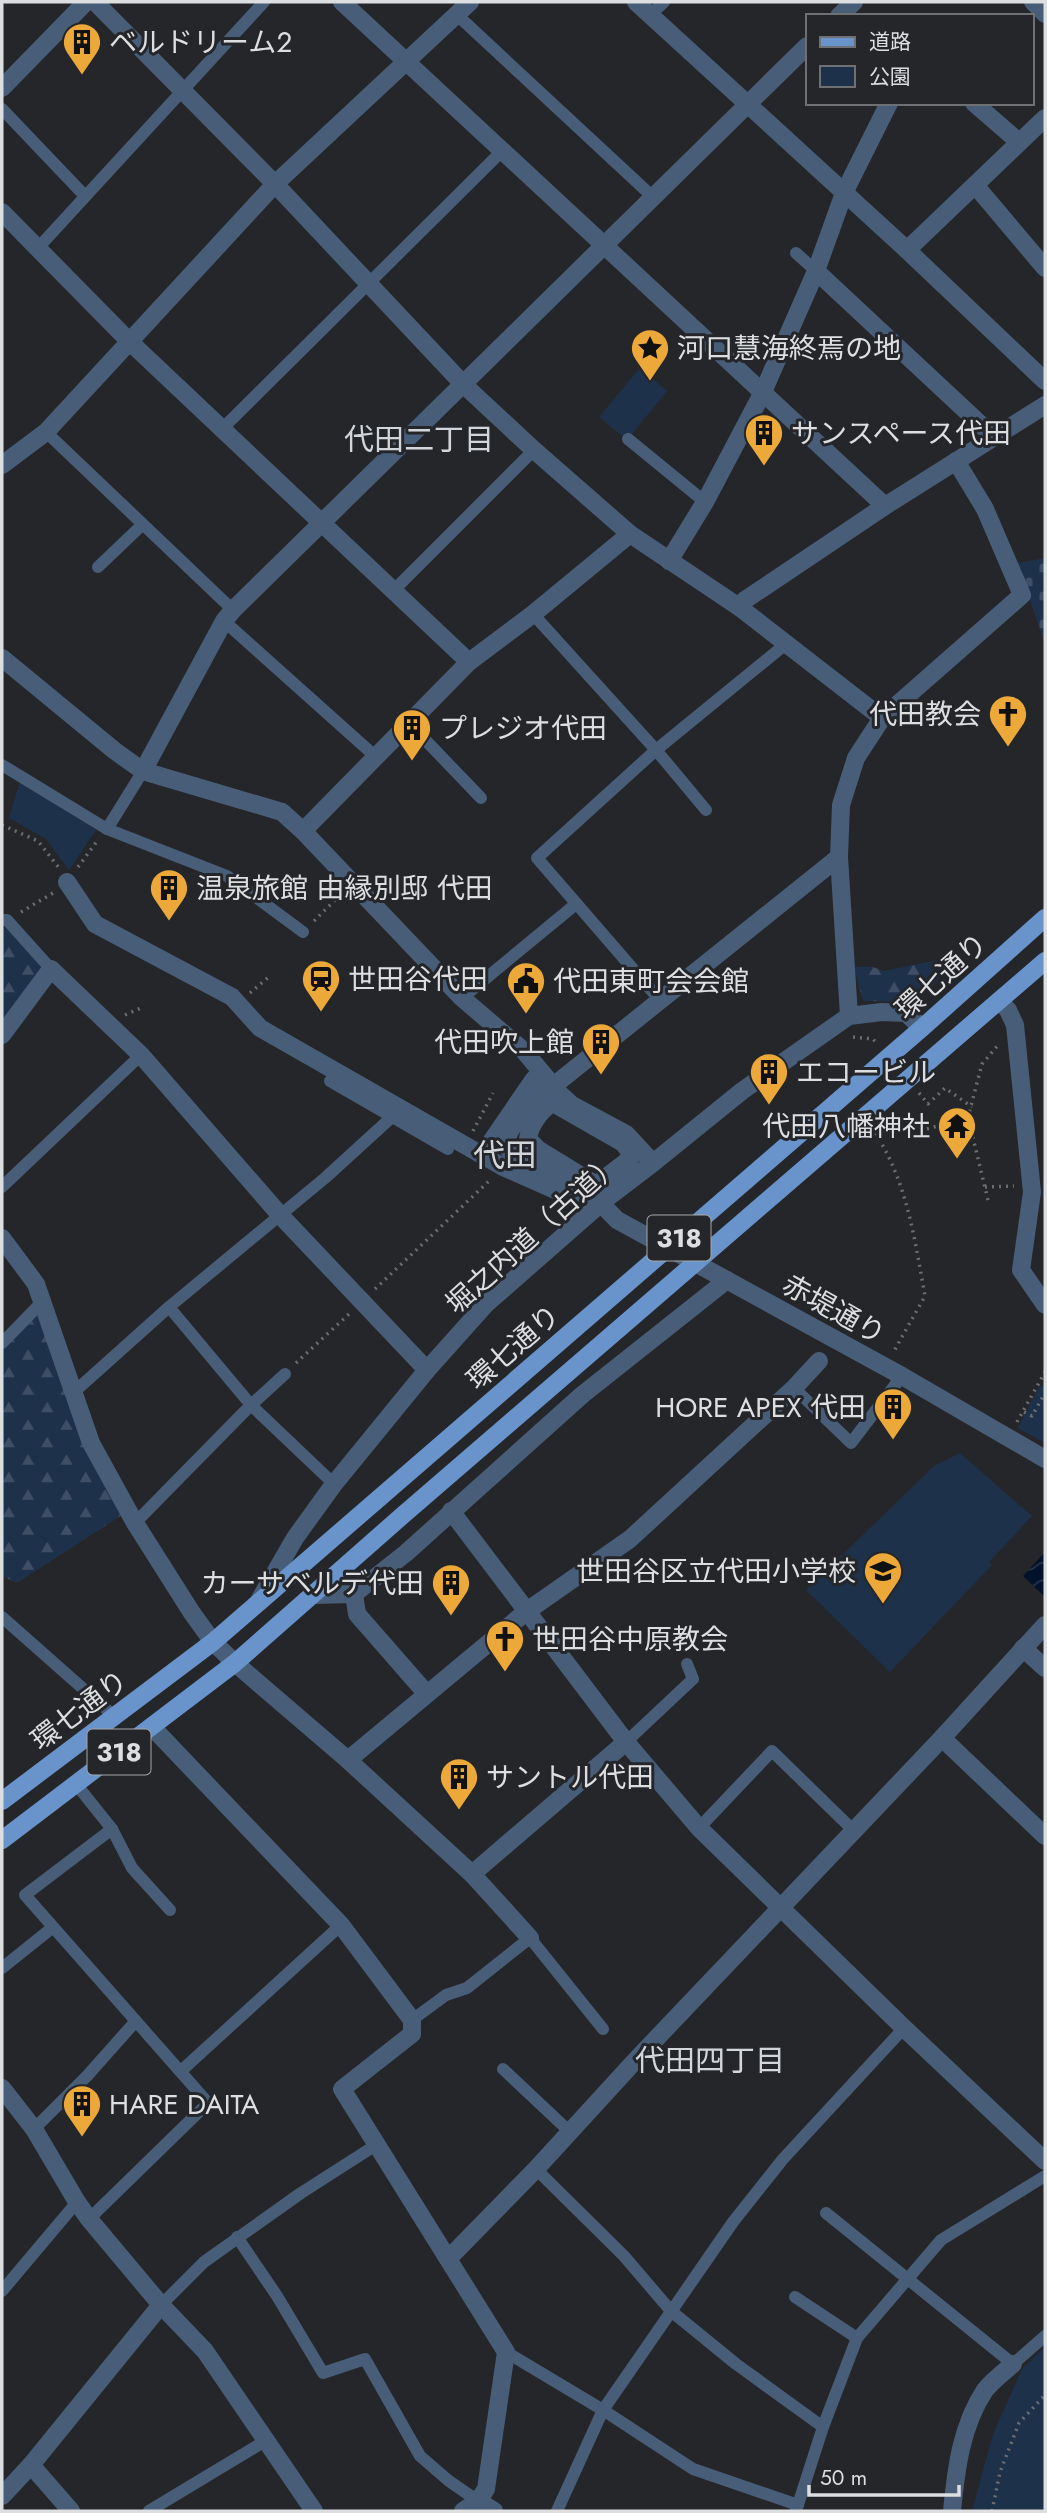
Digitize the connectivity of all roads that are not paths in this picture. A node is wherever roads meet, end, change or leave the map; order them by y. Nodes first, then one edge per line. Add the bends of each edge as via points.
1 (86, 2) edge
2 (95, 2) edge
3 (264, 2) edge
4 (342, 2) edge
5 (636, 2) edge
6 (664, 2) edge
7 (854, 2) edge
8 (1033, 2) edge
9 (463, 8) edge
10 (841, 14) edge
11 (1045, 14) edge
12 (650, 15) junction
13 (806, 47) edge
14 (405, 61) junction
15 (2, 88) edge
16 (183, 90) junction
17 (747, 104) junction
18 (887, 105) edge
19 (976, 105) edge
20 (2, 109) edge
21 (1045, 118) edge
22 (1019, 142) junction
23 (502, 151) junction
24 (275, 184) junction
25 (975, 185) junction
26 (844, 193) junction
27 (85, 197) junction
28 (653, 198) junction
29 (2, 212) edge
30 (605, 246) junction
31 (38, 248) junction
32 (907, 250) junction
33 (796, 253) dead end
34 (1045, 268) edge
35 (816, 271) junction
36 (368, 285) junction
37 (130, 342) junction
38 (1045, 381) edge
39 (464, 384) junction
40 (763, 392) junction
41 (1045, 405) edge
42 (222, 429) junction
43 (46, 432) junction
44 (993, 436) junction
45 (628, 439) dead end
46 (534, 450) junction
47 (956, 461) junction
48 (2, 465) edge
49 (705, 502) junction
50 (885, 506) junction
51 (322, 523) junction
52 (142, 525) junction
53 (629, 534) junction
54 (669, 561) junction
55 (98, 567) dead end
56 (394, 590) junction
57 (739, 607) junction
58 (533, 614) junction
59 (228, 616) junction
60 (787, 643) junction
61 (2, 657) edge
62 (469, 662) junction
63 (882, 718) junction
64 (408, 722) junction
65 (656, 750) junction
66 (376, 757) junction
67 (2, 765) edge
68 (143, 771) junction
69 (481, 798) dead end
70 (706, 810) dead end
71 (107, 829) junction
72 (303, 831) junction
73 (839, 857) junction
74 (67, 882) road end
75 (576, 904) junction
76 (1045, 918) edge
77 (2, 920) edge
78 (303, 932) road end
79 (1045, 961) edge
80 (51, 969) junction
81 (462, 998) junction
82 (659, 999) junction
83 (999, 1001) junction
84 (849, 1016) junction
85 (922, 1028) junction
86 (2, 1035) edge
87 (141, 1055) junction
88 (534, 1079) dead end
89 (330, 1081) dead end
90 (552, 1087) junction
91 (393, 1116) junction
92 (448, 1149) dead end
93 (482, 1155) junction
94 (653, 1163) junction
95 (588, 1181) joint
96 (2, 1187) edge
97 (1032, 1190) edge
98 (570, 1197) dead end
99 (600, 1204) junction
100 (280, 1214) junction
101 (2, 1238) edge
102 (722, 1278) junction
103 (43, 1301) junction
104 (1045, 1303) edge
105 (169, 1307) junction
106 (2, 1343) edge
107 (820, 1361) dead end
108 (427, 1370) junction
109 (285, 1374) road end
110 (902, 1376) junction
111 (794, 1388) junction
112 (73, 1394) junction
113 (251, 1405) junction
114 (1045, 1459) edge
115 (334, 1484) junction
116 (451, 1511) junction
117 (135, 1523) junction
118 (354, 1594) junction
119 (313, 1595) junction
120 (257, 1603) junction
121 (527, 1611) junction
122 (2, 1617) edge
123 (1045, 1625) edge
124 (214, 1642) junction
125 (1023, 1648) junction
126 (235, 1663) junction
127 (687, 1664) dead end
128 (1045, 1668) edge
129 (426, 1693) junction
130 (114, 1716) junction
131 (152, 1727) junction
132 (942, 1738) junction
133 (626, 1742) junction
134 (348, 1760) junction
135 (76, 1784) junction
136 (2, 1801) edge
137 (699, 1828) junction
138 (112, 1829) junction
139 (854, 1831) junction
140 (1045, 1836) edge
141 (2, 1840) edge
142 (472, 1874) junction
143 (781, 1908) junction
144 (170, 1910) dead end
145 (341, 1924) junction
146 (52, 1928) junction
147 (530, 1938) junction
148 (2, 1968) edge
149 (412, 2020) junction
150 (135, 2022) junction
151 (904, 2028) junction
152 (603, 2029) dead end
153 (503, 2070) dead end
154 (181, 2071) junction
155 (5, 2102) edge
156 (34, 2129) junction
157 (570, 2132) junction
158 (376, 2146) junction
159 (1045, 2161) edge
160 (536, 2169) junction
161 (1045, 2176) edge
162 (77, 2202) junction
163 (826, 2213) dead end
164 (89, 2219) junction
165 (237, 2237) junction
166 (448, 2259) junction
167 (909, 2278) junction
168 (2, 2291) edge
169 (795, 2297) dead end
170 (161, 2305) junction
171 (671, 2311) junction
172 (1045, 2336) edge
173 (857, 2339) junction
174 (506, 2352) junction
175 (1013, 2364) junction
176 (603, 2410) junction
177 (823, 2427) junction
178 (265, 2441) junction
179 (31, 2465) junction
180 (2, 2496) edge
181 (478, 2501) junction
182 (797, 2508) edge
183 (71, 2511) edge
184 (149, 2511) edge
185 (314, 2511) edge
186 (463, 2511) edge
187 (494, 2511) edge
188 (557, 2511) edge
189 (952, 2511) edge

1 - 15 street
2 - 16 street
3 - 16 lane
4 - 14 street
5 - 12 street
6 - 12 lane
7 - 10 street
8 - 11 street
9 - 14 street
9 - 28 lane
12 - 17 street
13 - 17 street
14 - 23 street
14 - 24 street
16 - 24 street
16 - 27 lane
17 - 26 street
17 - 28 street
18 - 26 street
19 - 22 street
20 - 27 lane
21 - 22 street
22 - 25 street
23 - 30 street
23 - 36 lane
24 - 36 street
24 - 37 street
25 - 32 street
25 - 34 street
26 - 32 street
26 - 35 street
27 - 31 lane
28 - 30 street
29 - 31 street
30 - 39 street
30 - 40 street
31 - 37 street
32 - 38 street
33 - 35 lane
35 - 40 street
35 - 44 street
36 - 39 street
36 - 42 lane
37 - 42 street
37 - 43 street
39 - 46 street
39 - 51 street
40 - 49 street
40 - 50 street
41 - 44 street
42 - 51 street
43 - 48 street
43 - 52 lane
44 - 47 street
45 - 49 lane
46 - 53 street
46 - 56 lane
47 - 50 street
47 - 63 street via 985,509 1022,595
49 - 54 street
50 - 57 street
51 - 56 street
51 - 59 street
52 - 55 lane
52 - 59 lane
53 - 54 street
53 - 58 street
54 - 57 street
56 - 62 street
57 - 60 street
58 - 62 street
58 - 65 lane
59 - 66 lane
59 - 68 street
60 - 63 street
60 - 65 lane
61 - 68 street
62 - 64 street
63 - 73 street via 856,758 841,805
64 - 66 street
64 - 69 lane
65 - 70 lane
65 - 75 lane via 537,858
66 - 72 street
67 - 71 lane
68 - 71 lane
68 - 72 street via 282,813
71 - 78 lane via 227,876
72 - 81 street
73 - 82 street
73 - 84 street
74 - 93 street via 95,924 232,998 260,1028
75 - 81 lane
75 - 82 lane
76 - 85 main road, 環七通り / 318
77 - 80 lane via 7,920
79 - 83 main road, 環七通り / 318
80 - 86 street
80 - 87 street
81 - 90 street via 524,1051
82 - 90 street
83 - 97 street via 1015,1025
83 - 119 main road, 環七通り / 318
84 - 85 street, 堀之内道（古道） via 906,1013
84 - 94 street, 堀之内道（古道） via 742,1091
85 - 120 main road, 環七通り / 318
87 - 96 lane
87 - 100 street
88 - 93 street
89 - 91 lane
90 - 94 street via 572,1105 626,1134
90 - 99 street, 赤堤通り via 509,1132 509,1150 517,1159 588,1190
91 - 92 lane
91 - 100 lane
93 - 98 street
94 - 99 street, 堀之内道（古道）
95 - 95 street via 596,1185 607,1172 630,1159 629,1151 559,1104 548,1104 529,1129 528,1139
97 - 104 street via 1021,1270
99 - 102 street, 赤堤通り via 617,1220
99 - 108 street, 堀之内道（古道） via 486,1304
100 - 105 lane
100 - 108 street
101 - 103 street
102 - 110 street, 赤堤通り
102 - 116 street
103 - 106 lane
103 - 112 street
105 - 112 lane
105 - 113 lane
107 - 111 street
108 - 115 street, 堀之内道（古道）
109 - 113 lane
110 - 111 lane via 851,1443
110 - 114 street, 赤堤通り
111 - 121 street via 630,1539
112 - 117 street via 91,1443
113 - 115 lane
113 - 117 lane
115 - 120 street, 堀之内道（古道）
116 - 118 street
116 - 121 street
117 - 124 street
118 - 119 street
118 - 129 street via 357,1614
119 - 126 main road, 環七通り / 318
120 - 124 main road, 環七通り / 318
121 - 129 street
121 - 133 street
122 - 130 lane
123 - 125 street
124 - 126 street
124 - 130 main road, 環七通り / 318
125 - 128 street
125 - 132 street
126 - 131 main road, 環七通り / 318
126 - 134 street
127 - 133 lane via 693,1679
129 - 134 street
130 - 136 main road, 環七通り / 318
131 - 135 main road, 環七通り / 318
131 - 145 street
132 - 139 street
132 - 140 street
133 - 137 street
133 - 142 street
134 - 142 street
135 - 138 lane
135 - 141 main road, 環七通り / 318
137 - 139 lane via 772,1751
137 - 143 street
138 - 144 lane via 132,1867
138 - 146 lane via 24,1895
139 - 143 street
142 - 147 street
143 - 151 street
143 - 157 street
145 - 149 street
145 - 154 lane
146 - 148 lane
146 - 150 lane
147 - 149 lane via 467,1988 446,1995
147 - 152 lane
149 - 158 street via 412,2034 342,2088
150 - 154 lane
150 - 156 lane
151 - 159 street
151 - 171 lane via 783,2159
153 - 157 lane
154 - 164 lane via 208,2103
155 - 156 street
156 - 162 street
157 - 160 street
158 - 165 lane
158 - 166 street
160 - 166 street
160 - 171 lane via 624,2256
161 - 167 lane via 941,2240
162 - 164 street
162 - 168 lane
163 - 167 lane
164 - 170 street
165 - 170 lane
165 - 181 lane via 323,2373 365,2359 419,2456
166 - 174 street
167 - 173 lane
167 - 175 lane
169 - 173 lane
170 - 178 street via 205,2351
170 - 179 street
171 - 176 lane
171 - 177 lane
172 - 175 lane
173 - 177 lane
174 - 176 lane
174 - 181 street via 486,2489
175 - 189 street via 986,2389 967,2427
176 - 182 lane via 694,2469
176 - 188 lane
177 - 182 lane
178 - 184 lane
178 - 185 street
179 - 180 street
179 - 183 street
181 - 186 street
181 - 187 street

